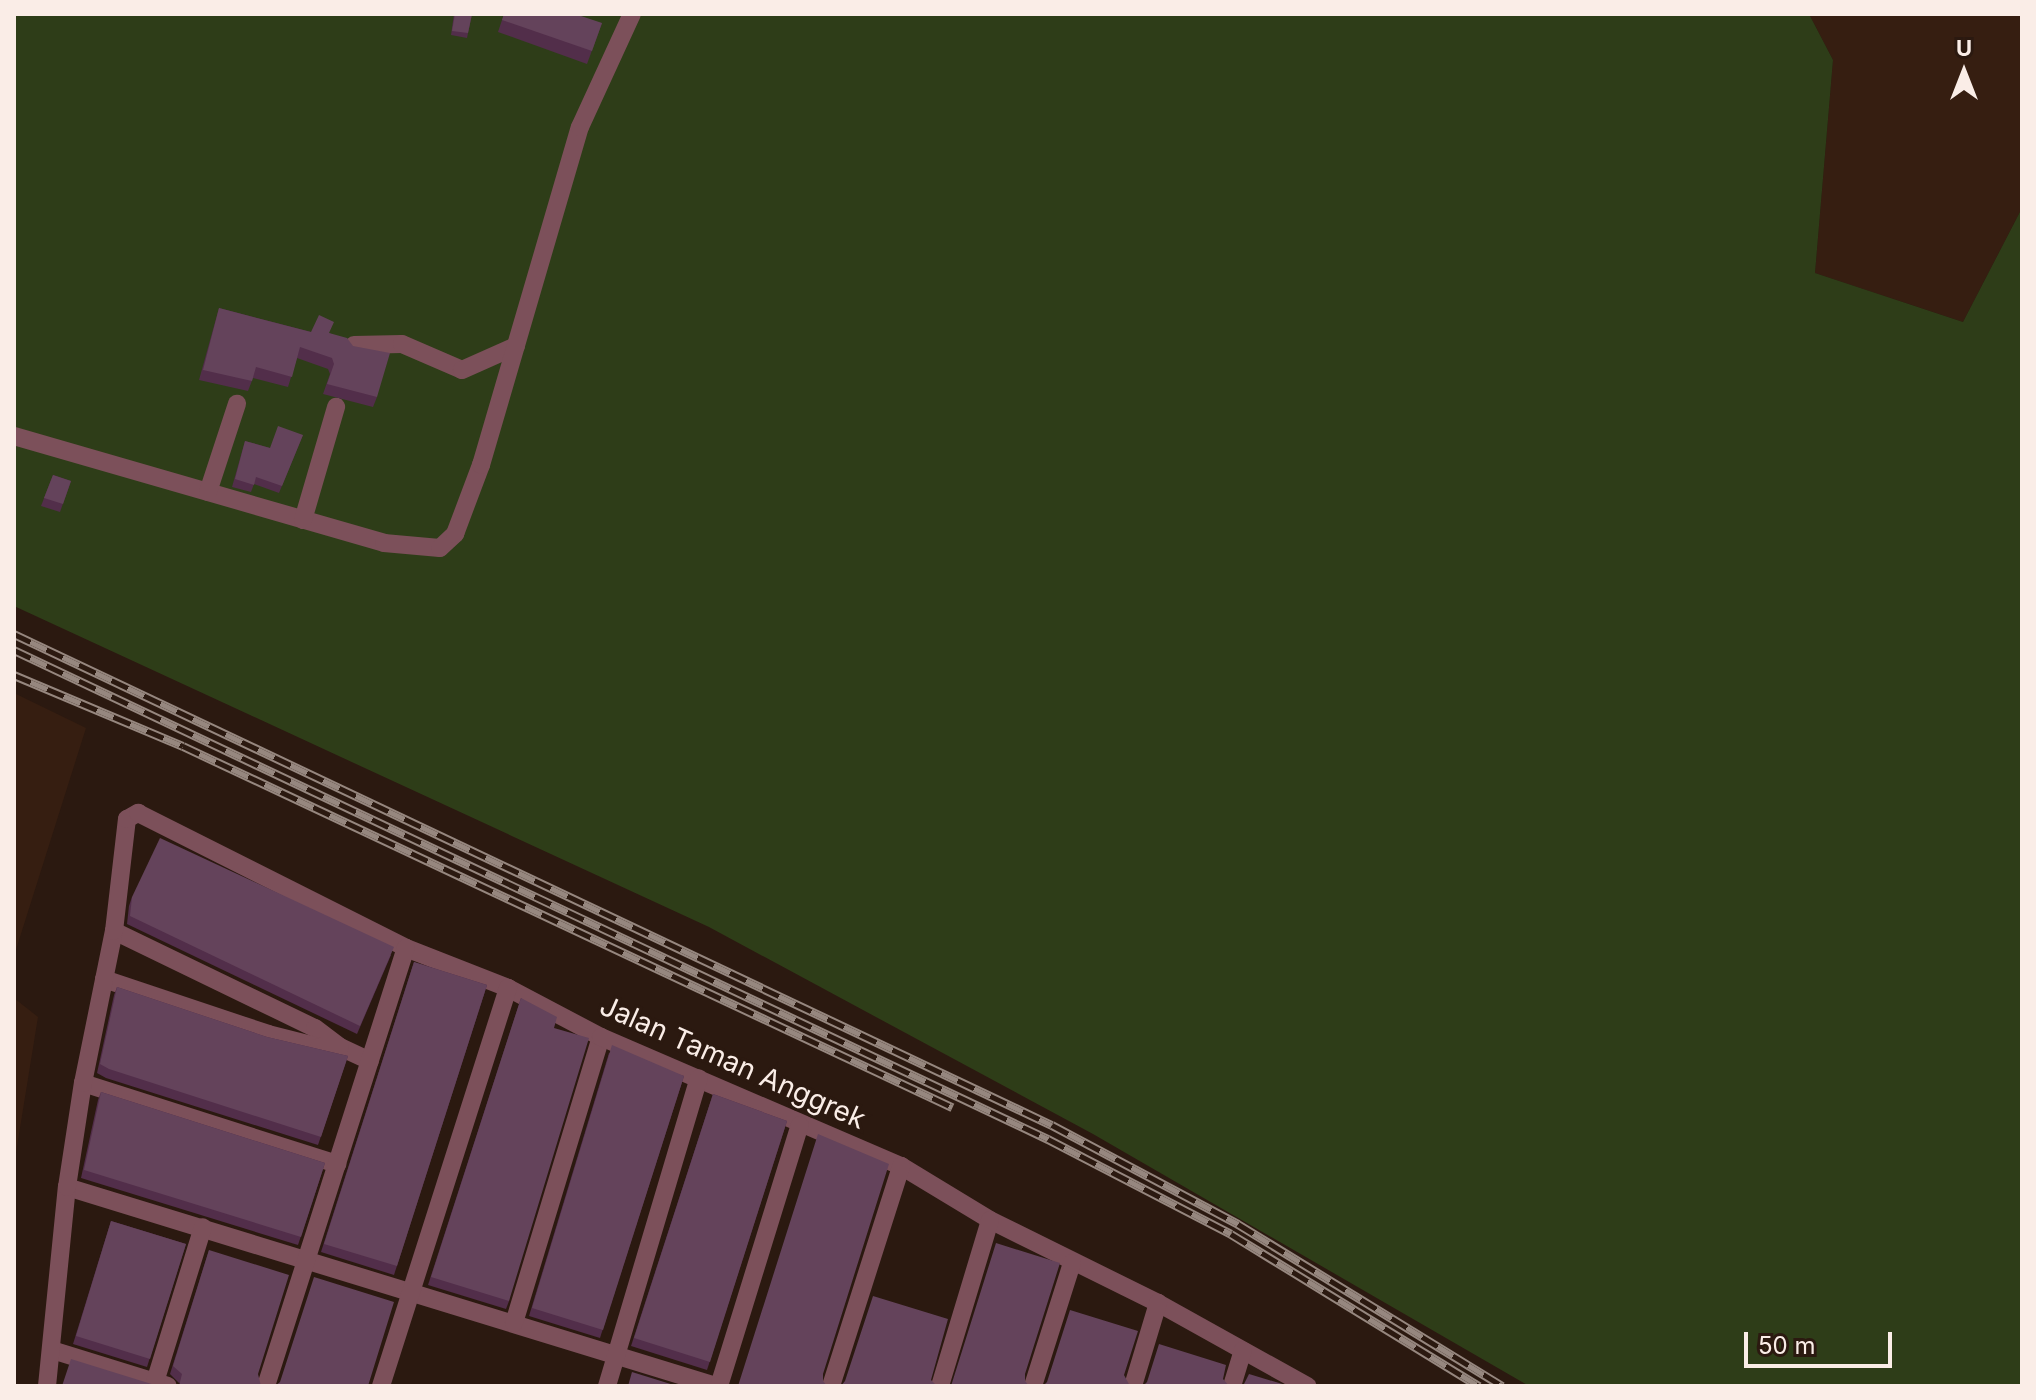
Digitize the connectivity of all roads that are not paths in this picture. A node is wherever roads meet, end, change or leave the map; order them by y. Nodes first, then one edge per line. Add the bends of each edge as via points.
1 (632, 14) edge
2 (354, 345) edge
3 (516, 346) junction
4 (237, 404) dead end
5 (336, 407) dead end
6 (14, 436) edge
7 (208, 492) junction
8 (303, 520) junction
9 (114, 931) junction
10 (406, 948) junction
11 (104, 979) junction
12 (508, 988) junction
13 (601, 1037) junction
14 (340, 1047) junction
15 (370, 1061) junction
16 (699, 1078) junction
17 (83, 1083) junction
18 (800, 1125) junction
19 (337, 1164) junction
20 (901, 1166) junction
21 (67, 1187) junction
22 (990, 1220) junction
23 (203, 1227) junction
24 (307, 1259) junction
25 (1072, 1263) junction
26 (410, 1291) junction
27 (1158, 1303) junction
28 (514, 1323) junction
29 (52, 1350) junction
30 (1243, 1351) junction
31 (615, 1355) junction
32 (162, 1384) edge
33 (47, 1386) edge
34 (266, 1386) edge
35 (381, 1386) edge
36 (607, 1386) edge
37 (717, 1386) edge
38 (831, 1386) edge
39 (940, 1386) edge
40 (1033, 1386) edge
41 (1133, 1386) edge
42 (1232, 1386) edge
43 (1307, 1386) edge

1 - 3 street via 580,127
2 - 3 street via 402,344 462,370
3 - 8 street via 481,465 451,540 440,548 417,548
4 - 7 street
5 - 8 street
6 - 7 street
7 - 8 street
9 - 10 street, Jalan Taman Anggrek via 127,819 145,814
9 - 11 street
9 - 14 street via 315,1028
10 - 12 street, Jalan Taman Anggrek
10 - 15 street
11 - 14 street via 268,1034
11 - 17 street
12 - 13 street, Jalan Taman Anggrek
12 - 26 street
13 - 16 street, Jalan Taman Anggrek
13 - 28 street
14 - 15 street
15 - 19 street
16 - 18 street, Jalan Taman Anggrek
16 - 31 street
17 - 19 street
17 - 21 street
18 - 20 street, Jalan Taman Anggrek
18 - 37 street
19 - 24 street
20 - 22 street, Jalan Taman Anggrek
20 - 38 street
21 - 23 street
21 - 29 street
22 - 25 street, Jalan Taman Anggrek
22 - 39 street
23 - 24 street
23 - 32 street
24 - 26 street
24 - 34 street
25 - 27 street, Jalan Taman Anggrek
25 - 40 street
26 - 28 street
26 - 35 street
27 - 30 street, Jalan Taman Anggrek
27 - 41 street
28 - 31 street
29 - 32 street
29 - 33 street
30 - 42 street
30 - 43 street, Jalan Taman Anggrek
31 - 36 street
31 - 37 street

